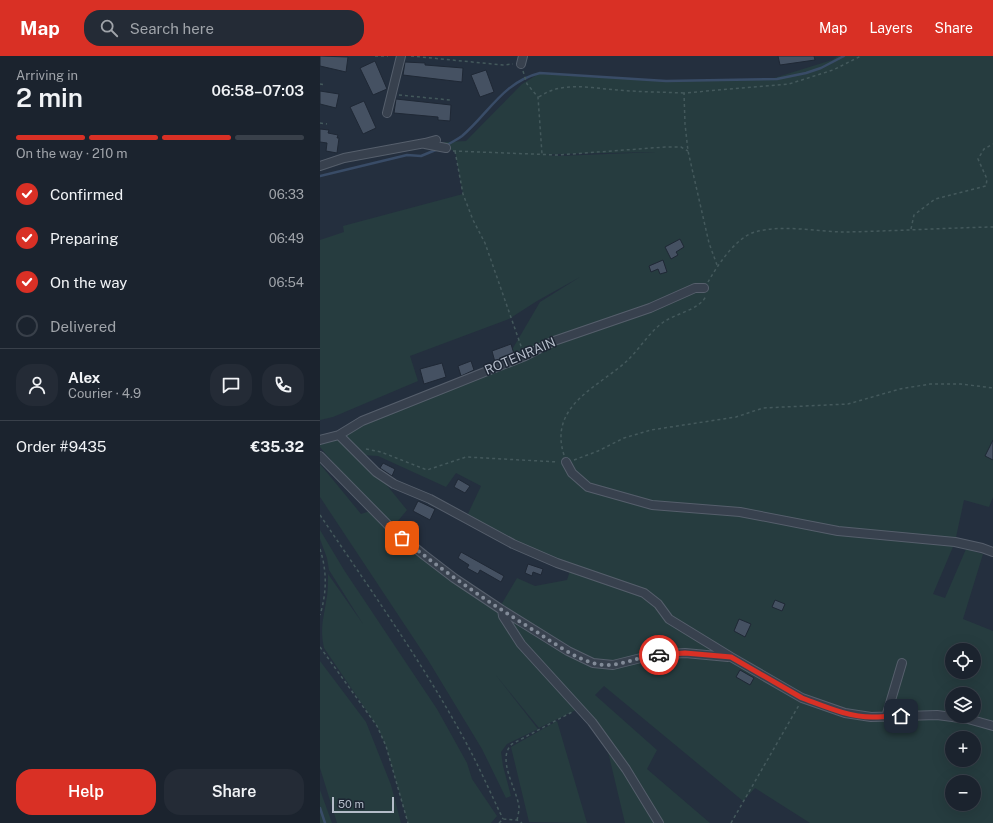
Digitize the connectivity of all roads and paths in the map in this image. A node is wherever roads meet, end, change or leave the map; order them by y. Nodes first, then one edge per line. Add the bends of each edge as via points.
1 (375, 56) edge
2 (388, 56) edge
3 (401, 56) edge
4 (411, 56) edge
5 (861, 56) edge
6 (522, 63) edge
7 (320, 84) edge
8 (325, 85) dead end
9 (684, 93) junction
10 (391, 95) junction
11 (538, 97) junction
12 (450, 100) dead end
13 (387, 112) dead end
14 (320, 123) edge
15 (327, 124) dead end
16 (436, 140) dead end
17 (425, 144) junction
18 (993, 144) edge
19 (446, 148) joint
20 (455, 151) junction
21 (688, 151) junction
22 (542, 154) junction
23 (320, 166) edge
24 (993, 227) edge
25 (911, 229) junction
26 (718, 265) junction
27 (704, 288) junction
28 (525, 356) junction
29 (993, 388) edge
30 (339, 435) junction
31 (320, 440) edge
32 (361, 446) dead end
33 (320, 456) edge
34 (566, 462) junction
35 (320, 515) edge
36 (320, 548) edge
37 (993, 552) edge
38 (502, 610) junction
39 (320, 615) edge
40 (320, 647) edge
41 (731, 657) junction
42 (902, 663) dead end
43 (802, 698) junction
44 (580, 708) junction
45 (886, 717) junction
46 (993, 726) edge
47 (503, 819) junction
48 (517, 820) junction
49 (408, 823) edge
50 (499, 823) edge
51 (522, 823) edge
52 (660, 823) edge
53 (731, 823) edge

1 - 2 path
3 - 10 street
4 - 6 path via 503,65
5 - 9 path via 832,70 789,84
6 - 11 path via 527,84
7 - 8 path
9 - 11 path via 584,87 547,91
9 - 21 path
10 - 12 path
10 - 13 street
11 - 22 path
14 - 15 path
16 - 17 street
17 - 19 street
17 - 23 street via 344,158
18 - 25 path via 984,149 978,159 987,179 986,186 935,199 914,215
19 - 20 path
20 - 22 path
20 - 28 path via 463,194 485,243
21 - 22 path via 681,147 665,147
21 - 26 path via 709,243
24 - 25 path
25 - 26 path via 846,232 775,229 754,232 734,245
26 - 27 path
27 - 28 street, ROTENRAIN via 695,288 650,308 554,341
27 - 34 path via 707,292 703,302 666,320 620,367 575,401 563,421 560,444
28 - 30 street, ROTENRAIN via 362,421
29 - 34 path via 930,384 900,389 848,404 763,408 736,417 651,430 624,438 598,451
30 - 31 street, ROTENRAIN
30 - 41 street via 376,472 394,484 430,499 513,544 557,563 644,593 658,604 669,619
32 - 34 path via 427,470 466,458
33 - 38 street via 392,529 454,578
34 - 37 street via 572,473 588,487 652,505 740,512 838,531 955,542
35 - 47 path via 436,692 463,737
36 - 39 path via 326,583
38 - 41 street via 568,652 593,663 613,665 653,655 685,653
38 - 44 street via 503,616 521,644
40 - 49 path via 377,726 386,746
41 - 43 street
42 - 45 street
43 - 45 street via 845,713
43 - 53 path
44 - 48 path via 508,747 506,761 519,807
44 - 52 street via 626,769
45 - 46 street via 937,715 968,719
47 - 48 path
47 - 50 path
48 - 51 path

